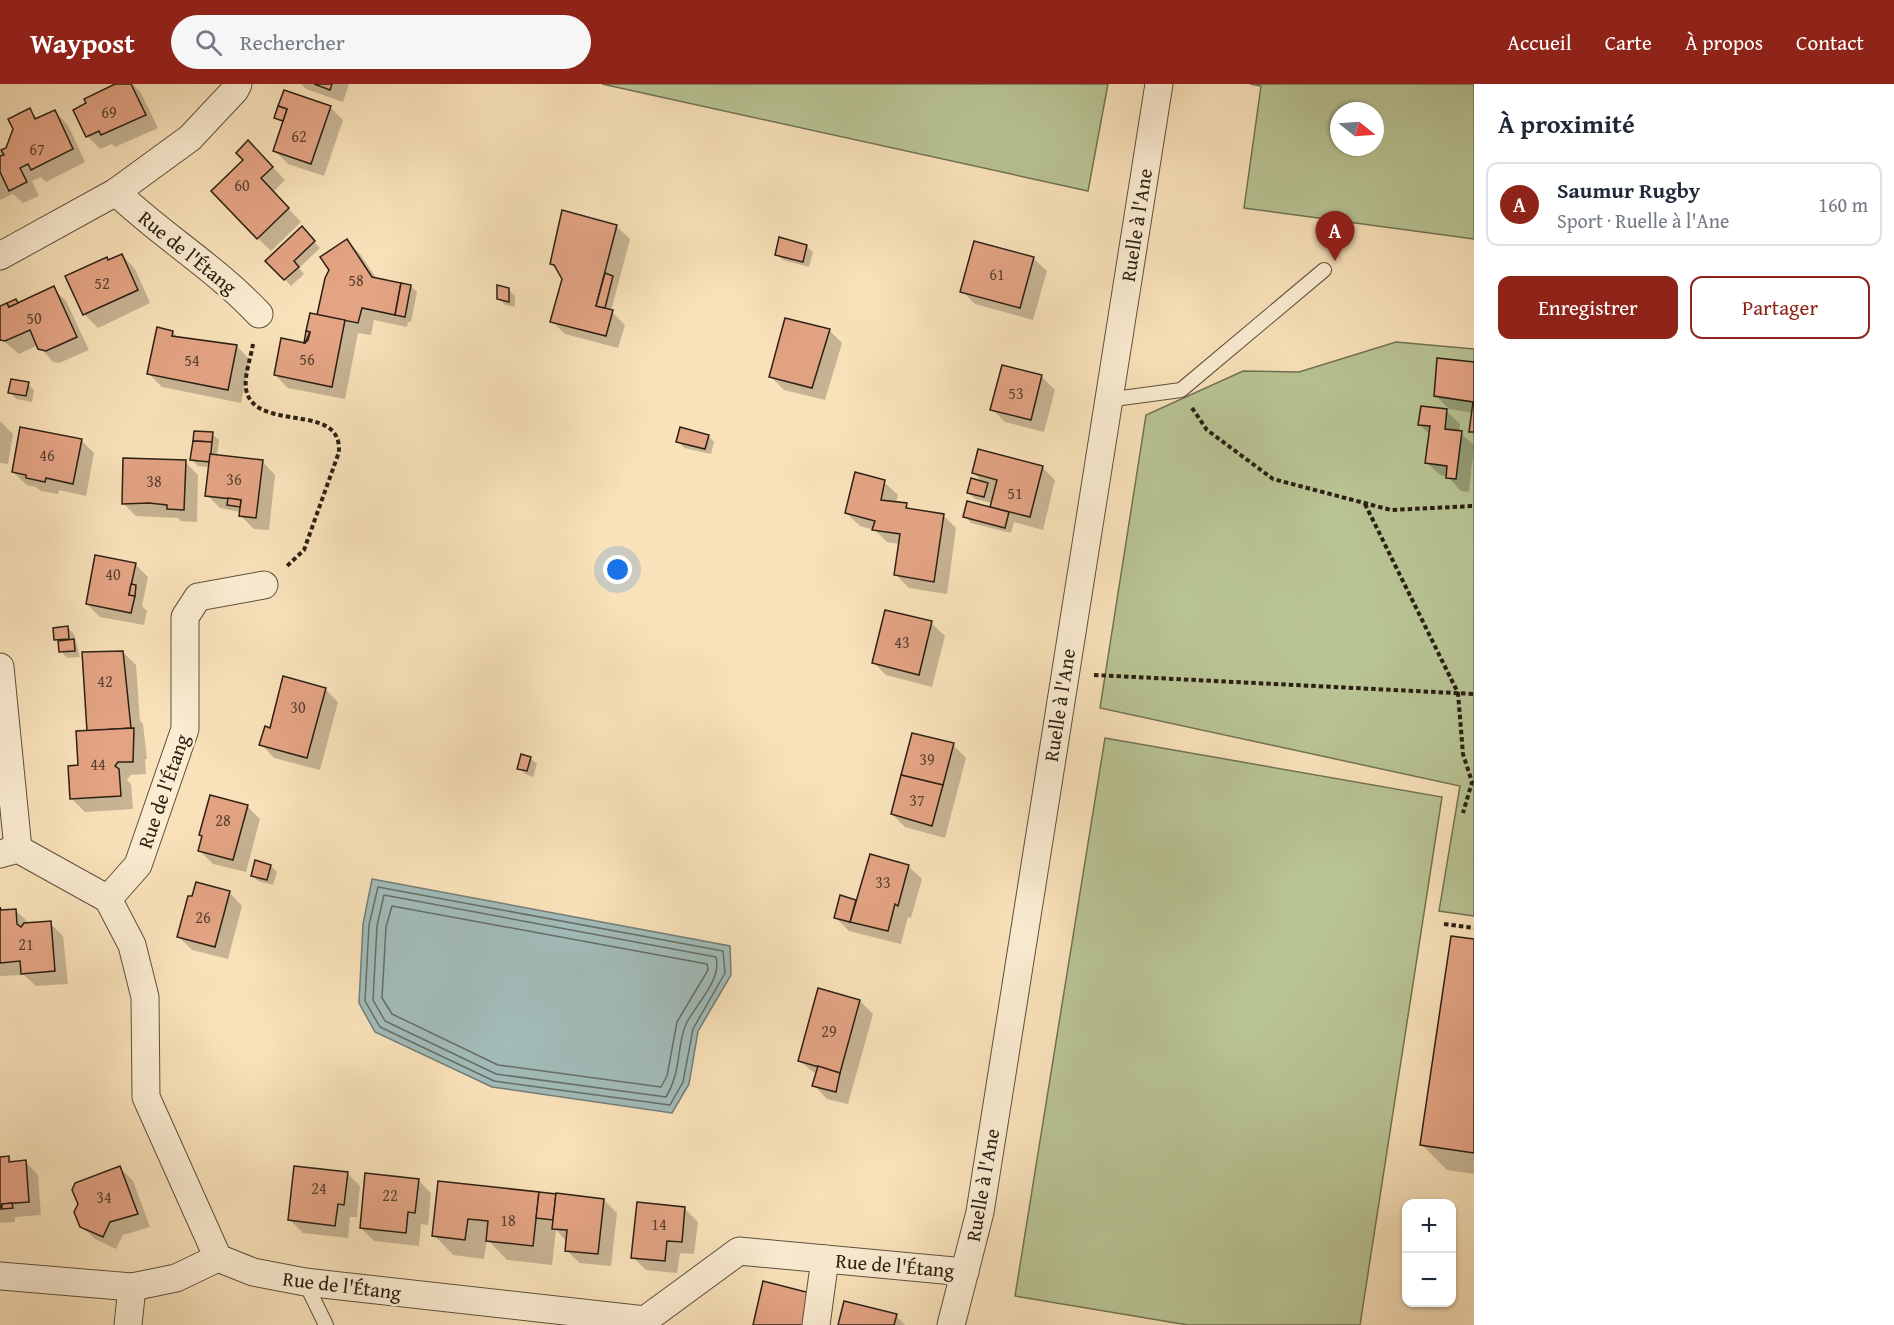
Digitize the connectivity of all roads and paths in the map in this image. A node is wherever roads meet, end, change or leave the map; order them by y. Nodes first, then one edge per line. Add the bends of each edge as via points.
1 (238, 84) edge
2 (1159, 84) edge
3 (116, 192) junction
4 (0, 256) edge
5 (1324, 270) dead end
6 (259, 314) joint
7 (1180, 390) junction
8 (1107, 400) junction
9 (1365, 503) junction
10 (1474, 506) edge
11 (264, 585) joint
12 (0, 667) edge
13 (1064, 672) junction
14 (1458, 693) junction
15 (1474, 694) edge
16 (1473, 783) edge
17 (1463, 813) dead end
18 (9, 851) edge
19 (108, 899) junction
20 (1444, 924) dead end
21 (1474, 928) edge
22 (218, 1258) junction
23 (825, 1259) junction
24 (965, 1272) junction
25 (0, 1276) edge
26 (305, 1282) junction
27 (132, 1287) junction
28 (128, 1325) edge
29 (326, 1325) edge
30 (816, 1325) edge
31 (951, 1325) edge

1 - 3 street via 190,138
2 - 8 street, Ruelle à l'Ane
3 - 4 street
3 - 6 street, Rue de l'Étang via 236,289
5 - 7 lane
6 - 11 path via 245,387 248,398 256,408 326,426 337,437 339,452 304,550
7 - 8 lane
7 - 9 path via 1207,430 1273,479
8 - 13 street, Ruelle à l'Ane
9 - 10 path via 1391,510
9 - 14 path
11 - 19 street, Rue de l'Étang via 198,597 185,617 185,729 138,865
12 - 18 street
13 - 14 path
13 - 24 street, Ruelle à l'Ane via 982,1200
14 - 15 path
14 - 16 path via 1463,754
16 - 17 path
18 - 19 street
19 - 22 street via 132,945 145,998 146,1097
20 - 21 path
22 - 26 street, Rue de l'Étang via 253,1272
22 - 27 street via 176,1278
23 - 24 street, Rue de l'Étang
23 - 26 street, Rue de l'Étang via 738,1251 645,1320
23 - 30 street, Rue de l'Étang
24 - 31 street, Ruelle à l'Ane
25 - 27 street
26 - 29 lane
27 - 28 street

